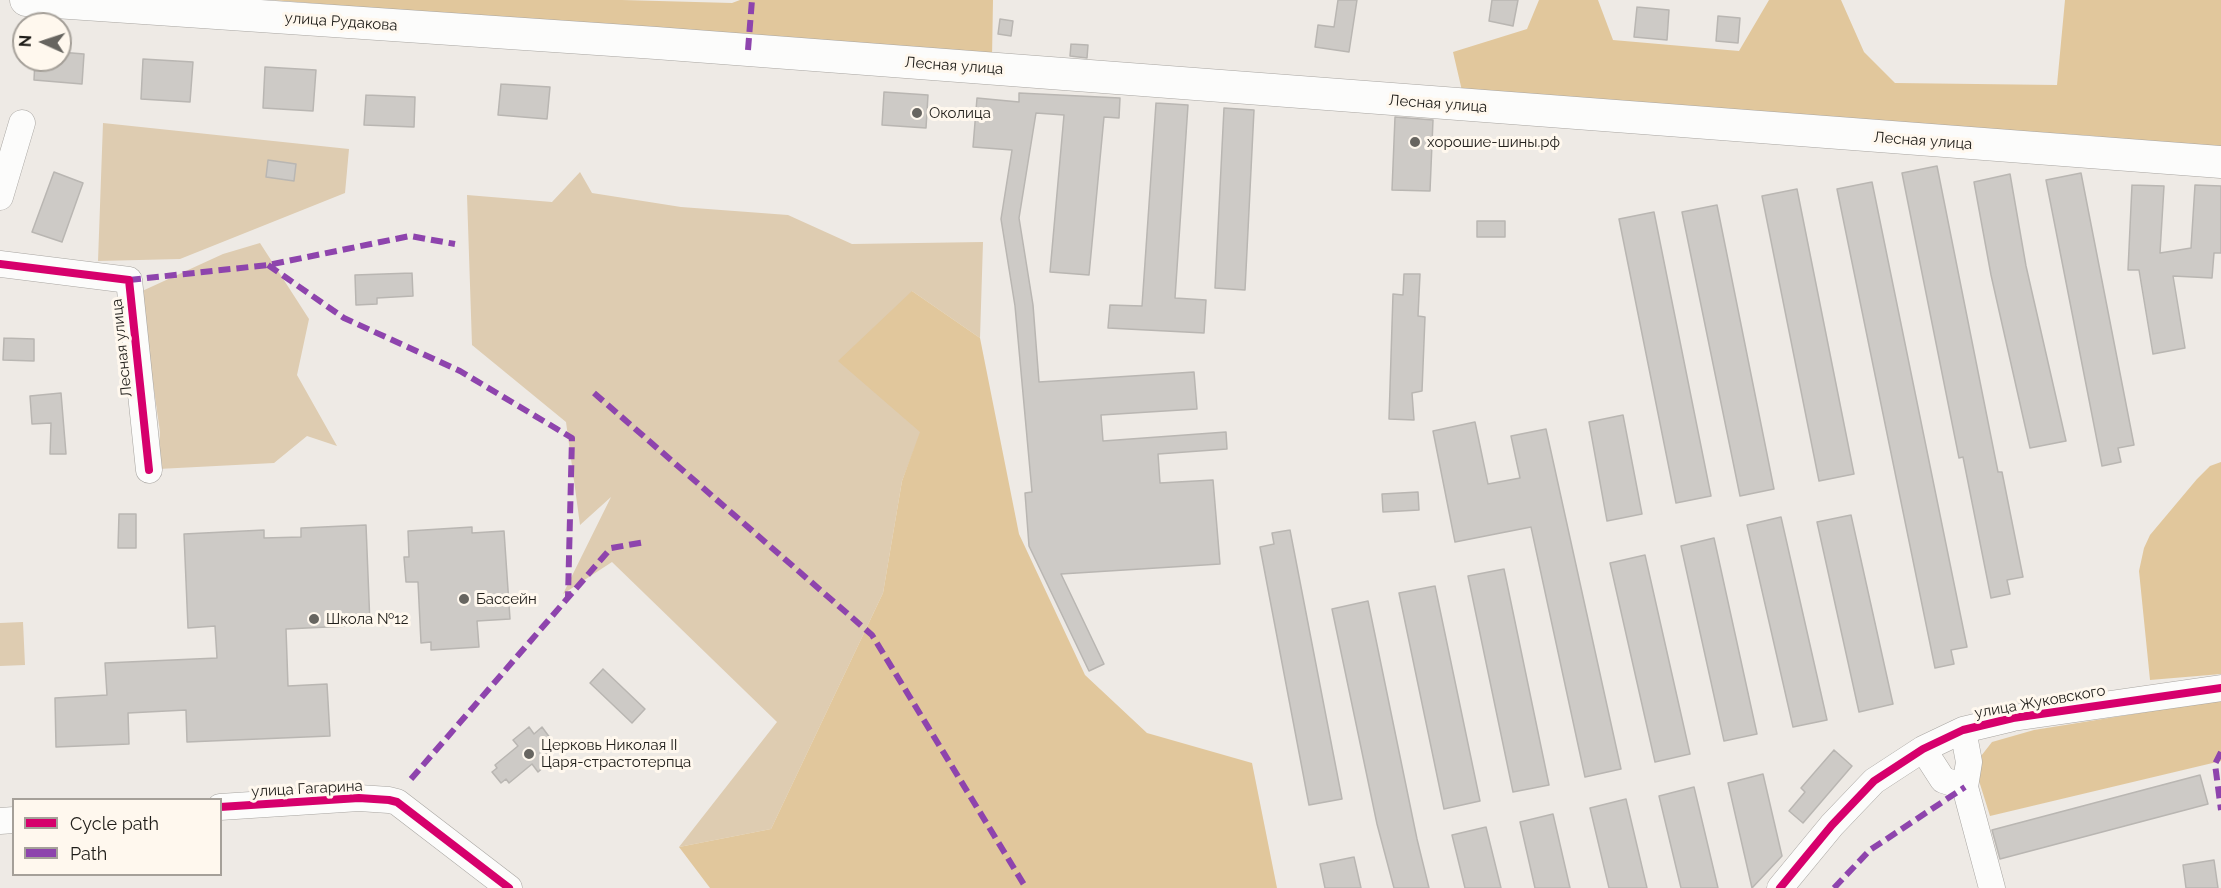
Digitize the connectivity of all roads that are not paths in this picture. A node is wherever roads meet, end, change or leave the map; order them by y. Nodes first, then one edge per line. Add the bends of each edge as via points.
1 (26, 0) edge
2 (656, 43) joint
3 (22, 123) dead end
4 (2221, 162) edge
5 (0, 197) edge
6 (0, 264) edge
7 (149, 470) dead end
8 (2221, 688) edge
9 (1963, 730) junction
10 (1923, 749) junction
11 (1965, 787) junction
12 (222, 807) edge
13 (509, 888) edge
14 (1780, 888) edge
15 (1992, 888) edge

1 - 2 main road, улица Рудакова
2 - 4 main road, Лесная улица
3 - 5 street
6 - 7 street, Лесная улица via 129,280
8 - 9 street, улица Жуковского via 2013,718
9 - 10 street, улица Жуковского
9 - 11 street via 1969,762
10 - 11 street via 1942,780
10 - 14 street, улица Жуковского via 1874,781
11 - 15 street
12 - 13 street, улица Гагарина via 359,798 389,800

